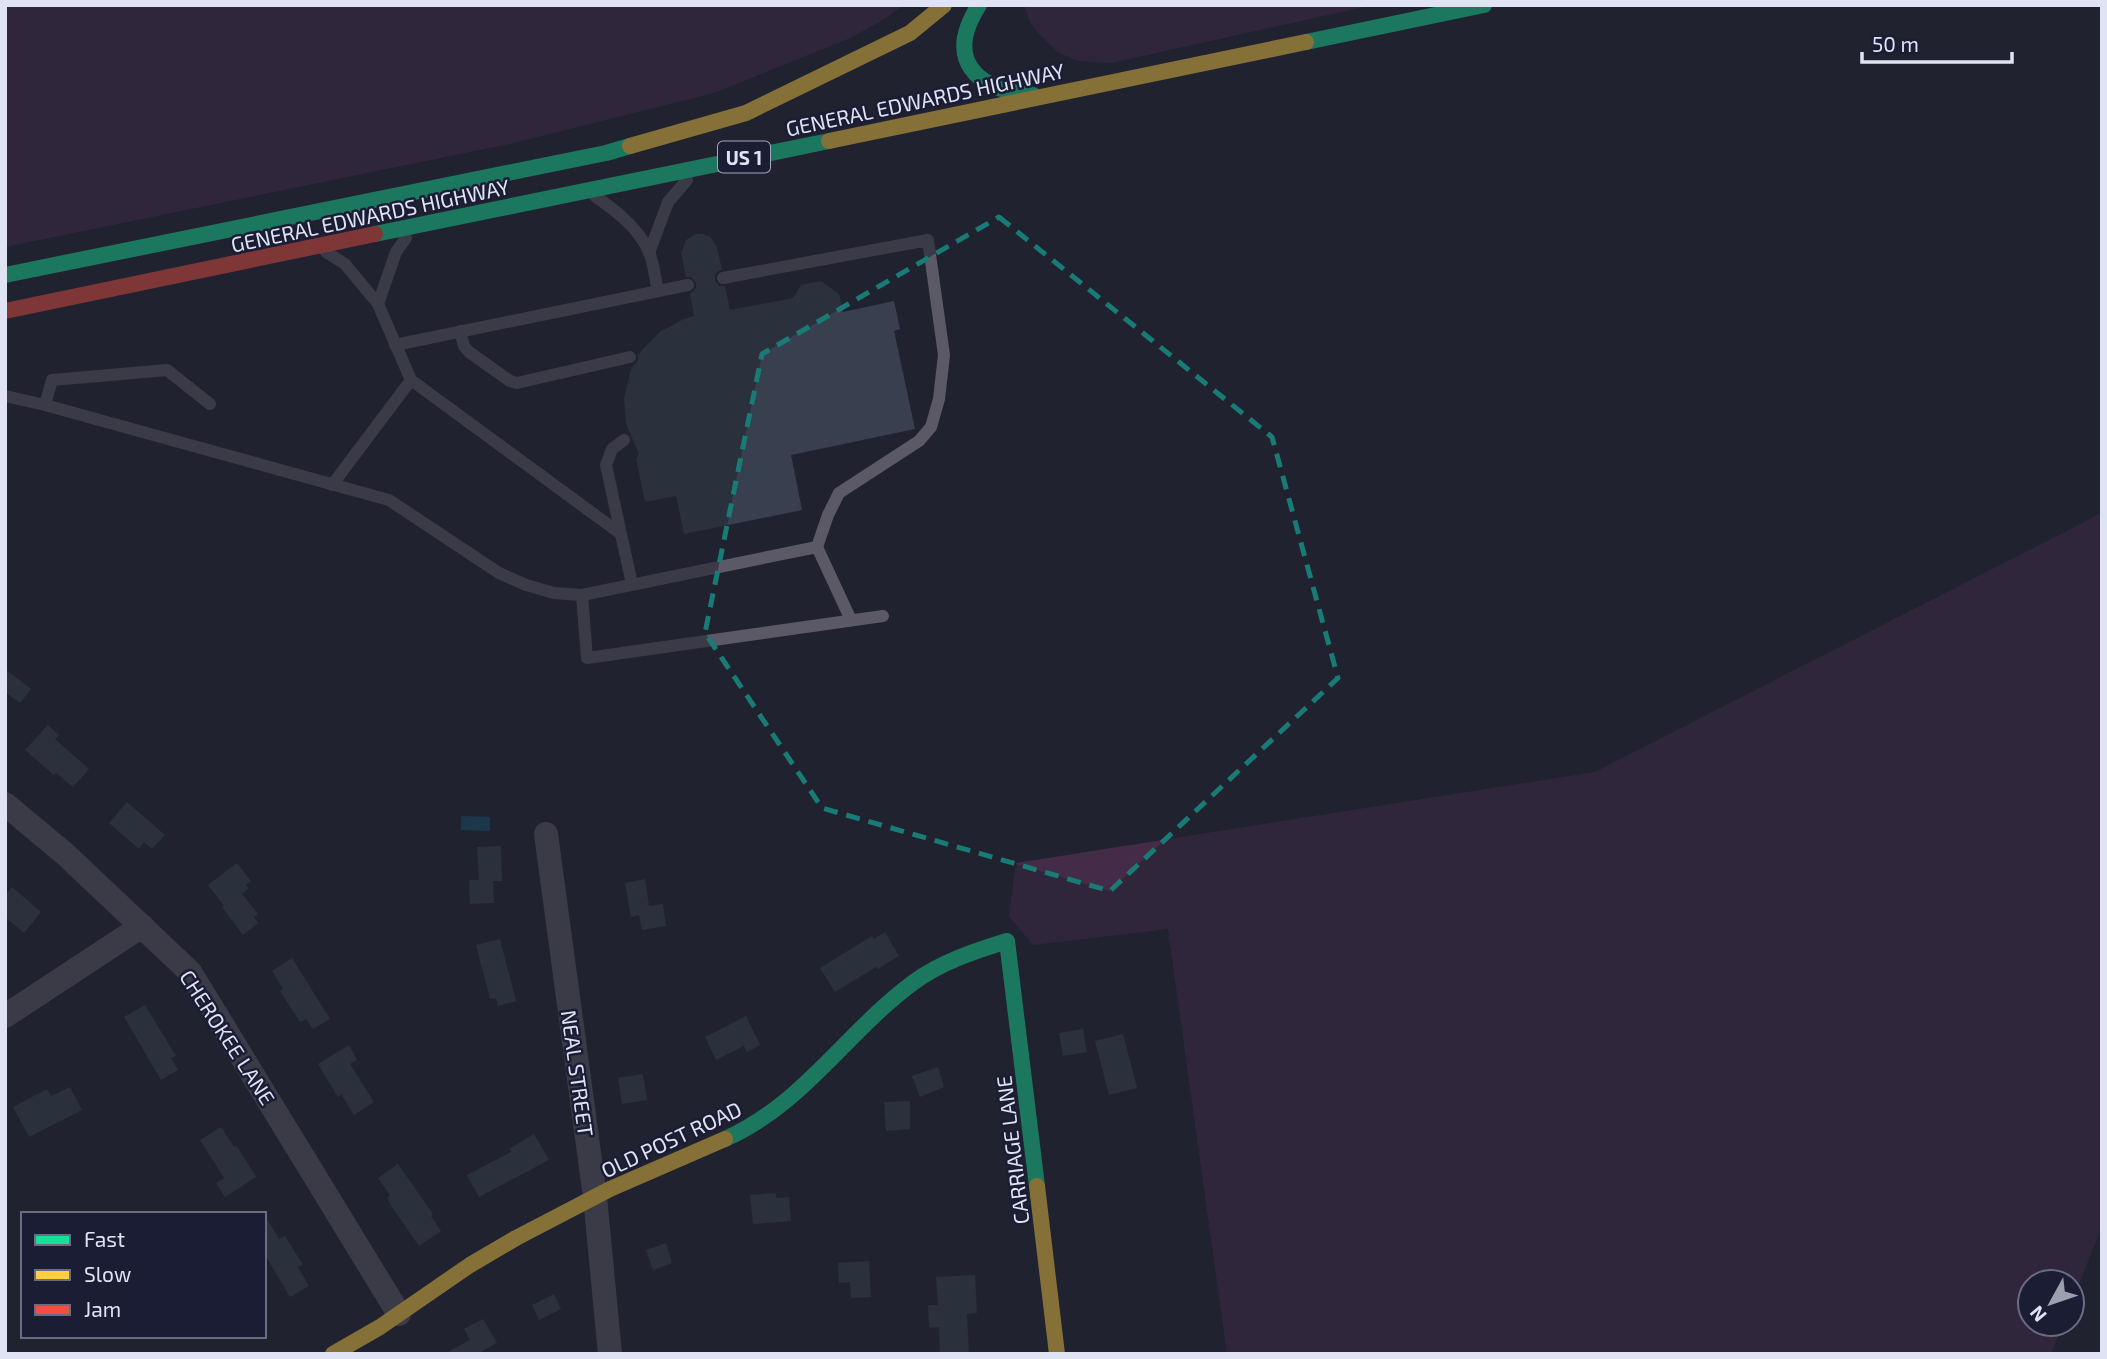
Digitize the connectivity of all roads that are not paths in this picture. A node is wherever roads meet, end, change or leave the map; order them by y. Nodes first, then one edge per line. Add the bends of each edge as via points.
1 (944, 5) edge
2 (979, 5) edge
3 (1484, 5) edge
4 (1051, 94) junction
5 (698, 167) junction
6 (589, 191) junction
7 (413, 228) junction
8 (318, 247) junction
9 (649, 253) junction
10 (5, 275) edge
11 (723, 278) dead end
12 (688, 285) dead end
13 (657, 291) junction
14 (378, 304) junction
15 (5, 311) edge
16 (460, 331) junction
17 (395, 345) junction
18 (630, 357) dead end
19 (411, 380) junction
20 (5, 396) edge
21 (210, 404) dead end
22 (45, 405) junction
23 (624, 440) dead end
24 (332, 485) junction
25 (621, 534) junction
26 (817, 547) junction
27 (632, 584) junction
28 (582, 595) junction
29 (883, 616) dead end
30 (851, 620) junction
31 (5, 804) edge
32 (546, 834) dead end
33 (142, 926) junction
34 (1007, 941) joint
35 (5, 1016) edge
36 (594, 1197) junction
37 (399, 1314) junction
38 (333, 1354) edge
39 (610, 1354) edge
40 (1057, 1354) edge

1 - 10 main road, GENERAL EDWARDS HIGHWAY / US 1 via 910,33 746,113 670,135 606,153
2 - 4 main road via 964,35 971,68 1000,90
3 - 4 main road, GENERAL EDWARDS HIGHWAY / US 1
4 - 5 main road, GENERAL EDWARDS HIGHWAY / US 1
5 - 6 main road, GENERAL EDWARDS HIGHWAY / US 1
5 - 9 lane via 668,202
6 - 7 main road, GENERAL EDWARDS HIGHWAY / US 1
6 - 9 lane via 635,229
7 - 8 main road, GENERAL EDWARDS HIGHWAY / US 1
7 - 14 lane via 396,252
8 - 14 lane via 345,264
8 - 15 main road, GENERAL EDWARDS HIGHWAY / US 1
9 - 13 lane
11 - 26 lane via 928,240 944,355 931,427 919,441 839,493
12 - 13 lane
13 - 16 lane
14 - 17 lane
16 - 17 lane
16 - 18 lane via 469,352 510,382
17 - 19 lane
19 - 24 lane
19 - 25 lane
20 - 22 lane
21 - 22 lane via 167,370 52,380
22 - 24 lane
23 - 25 lane via 612,449 606,465
24 - 28 lane via 389,500 517,581 554,593
25 - 27 lane
26 - 27 lane
26 - 30 lane
27 - 28 lane
28 - 30 lane via 587,658
29 - 30 lane
31 - 33 street, CHEROKEE LANE
32 - 36 street, NEAL STREET
33 - 35 street
33 - 37 street, CHEROKEE LANE via 190,972
34 - 36 main road, OLD POST ROAD via 965,954 927,973 767,1117
34 - 40 main road, CARRIAGE LANE
36 - 37 main road, OLD POST ROAD via 511,1240
36 - 39 street, NEAL STREET
37 - 38 main road, OLD POST ROAD

